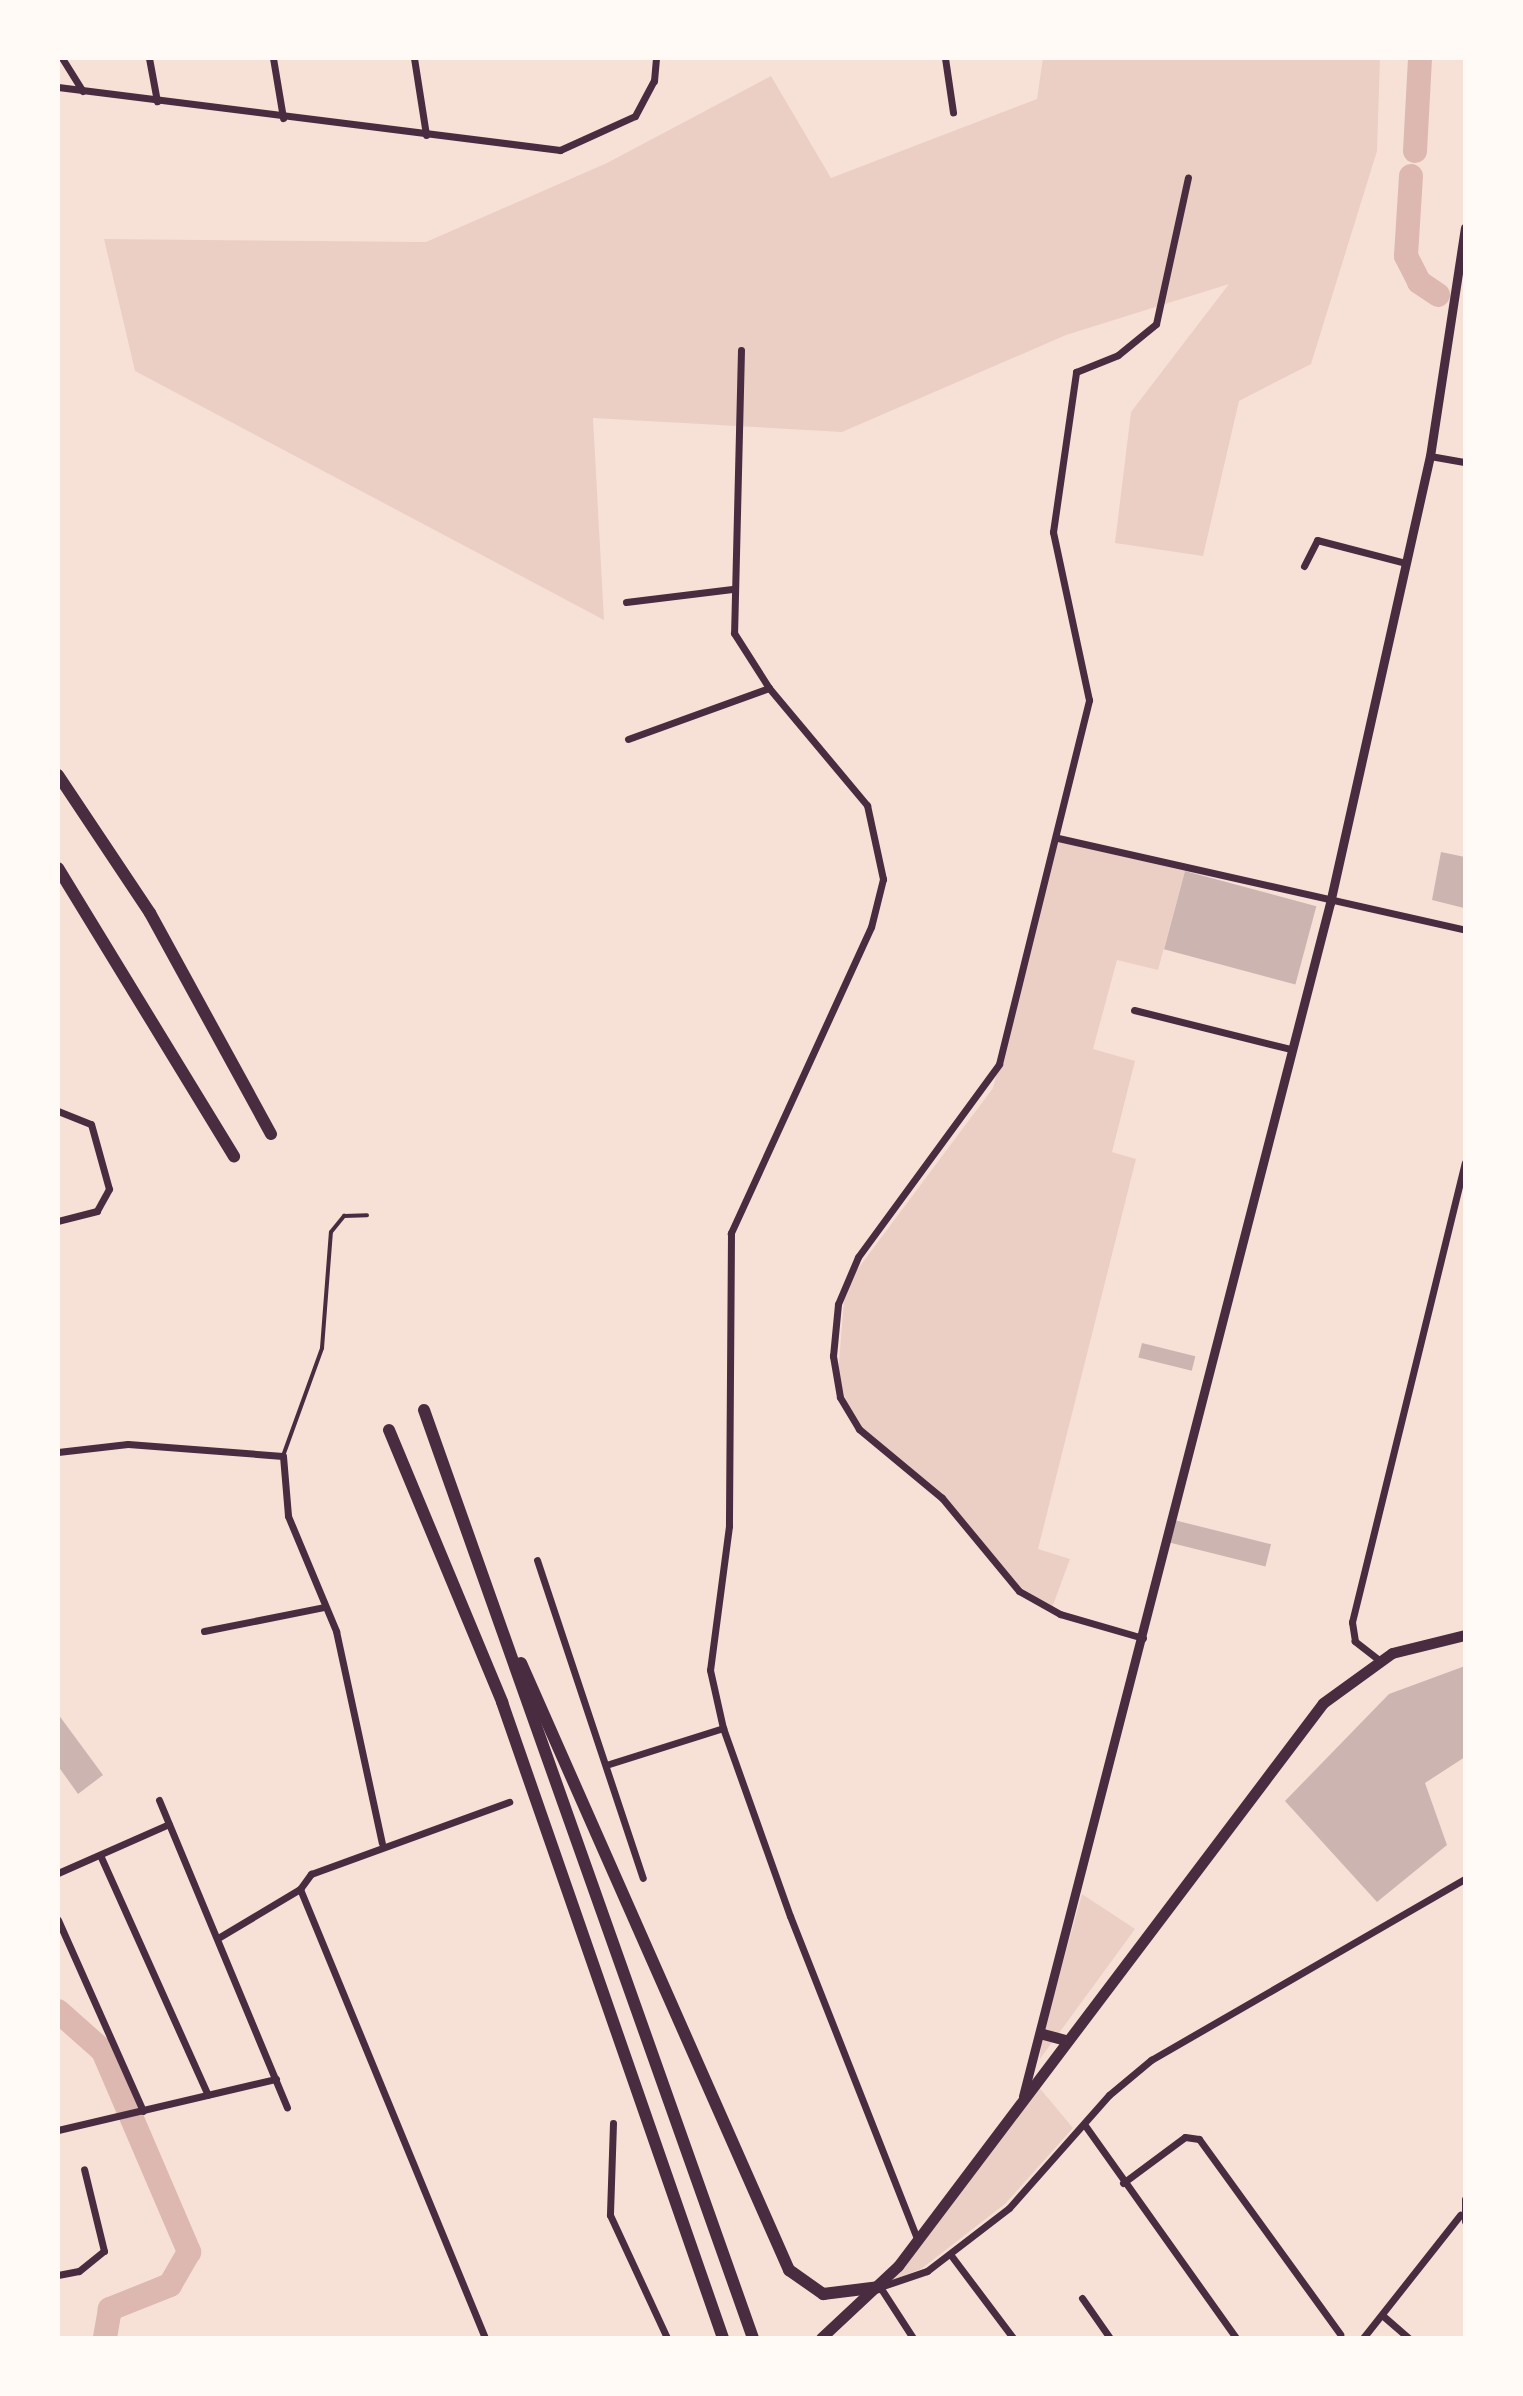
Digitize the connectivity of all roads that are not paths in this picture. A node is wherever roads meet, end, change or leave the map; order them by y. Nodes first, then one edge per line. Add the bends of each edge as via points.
1 (62, 58) edge
2 (149, 58) edge
3 (273, 58) edge
4 (414, 58) edge
5 (656, 58) edge
6 (945, 58) edge
7 (58, 87) edge
8 (83, 91) junction
9 (157, 101) junction
10 (953, 112) dead end
11 (283, 118) junction
12 (426, 135) junction
13 (1188, 177) dead end
14 (1465, 228) edge
15 (741, 350) dead end
16 (1430, 456) junction
17 (1465, 462) edge
18 (1406, 563) junction
19 (1304, 566) dead end
20 (732, 589) junction
21 (626, 602) dead end
22 (769, 688) junction
23 (628, 739) dead end
24 (58, 775) edge
25 (1058, 838) junction
26 (58, 868) edge
27 (1330, 903) junction
28 (1465, 930) edge
29 (1134, 1010) dead end
30 (1291, 1049) junction
31 (58, 1111) edge
32 (271, 1134) dead end
33 (234, 1156) dead end
34 (1465, 1163) edge
35 (367, 1215) dead end
36 (58, 1221) edge
37 (424, 1410) dead end
38 (389, 1430) dead end
39 (58, 1452) edge
40 (283, 1456) junction
41 (537, 1560) dead end
42 (324, 1607) junction
43 (501, 1624) junction
44 (204, 1631) dead end
45 (1465, 1635) edge
46 (1143, 1638) junction
47 (1379, 1660) junction
48 (723, 1728) junction
49 (606, 1765) junction
50 (159, 1800) dead end
51 (509, 1802) dead end
52 (169, 1824) junction
53 (382, 1843) junction
54 (100, 1855) junction
55 (58, 1873) edge
56 (643, 1878) dead end
57 (1465, 1879) edge
58 (300, 1889) junction
59 (58, 1920) edge
60 (218, 1938) junction
61 (1043, 2034) junction
62 (1065, 2040) junction
63 (276, 2079) junction
64 (208, 2095) junction
65 (1022, 2097) junction
66 (287, 2107) dead end
67 (143, 2111) junction
68 (613, 2123) dead end
69 (1084, 2124) junction
70 (58, 2130) edge
71 (84, 2169) dead end
72 (1123, 2183) junction
73 (1465, 2199) edge
74 (1462, 2218) edge
75 (917, 2238) junction
76 (950, 2254) junction
77 (58, 2275) edge
78 (880, 2287) junction
79 (1082, 2298) dead end
80 (849, 2313) junction
81 (1382, 2315) junction
82 (1104, 2329) junction
83 (1340, 2334) dead end
84 (485, 2338) edge
85 (667, 2338) edge
86 (723, 2338) edge
87 (753, 2338) edge
88 (821, 2338) edge
89 (836, 2338) edge
90 (913, 2338) edge
91 (1013, 2338) edge
92 (1094, 2338) edge
93 (1110, 2338) edge
94 (1236, 2338) edge
95 (1363, 2338) edge
96 (1408, 2338) edge

1 - 8 street
2 - 9 street
3 - 11 street
4 - 12 street
5 - 12 street via 654,81 635,116 560,150
6 - 10 street
7 - 8 street
8 - 9 street
9 - 11 street
11 - 12 street
13 - 25 street via 1156,324 1118,355 1076,372 1053,532 1089,700
14 - 16 street
15 - 20 street
16 - 17 street
16 - 18 street
18 - 19 street via 1317,540
18 - 27 street
20 - 21 street
20 - 22 street via 739,647
22 - 23 street
22 - 48 street via 867,805 883,879 871,927 731,1233 729,1526 710,1670
24 - 32 highway via 150,913
25 - 27 street
25 - 46 street via 999,1064 858,1257 838,1304 834,1366 859,1429 942,1498 1019,1591 1060,1614
26 - 33 highway
27 - 28 street
27 - 30 street
29 - 30 street
30 - 46 street
31 - 36 street via 91,1124 109,1189 97,1211
34 - 47 street via 1352,1622 1355,1641
35 - 40 lane via 344,1216 331,1232 322,1348
37 - 43 highway
38 - 86 highway via 502,1702
39 - 40 street via 128,1444
40 - 42 street via 288,1516
41 - 49 street
42 - 44 street
42 - 53 street via 336,1631
43 - 78 highway via 557,1732 789,2270 823,2294
43 - 87 highway
45 - 47 main road
46 - 61 street
47 - 62 main road via 1323,1703 1277,1755
48 - 49 street
48 - 75 street via 876,2145
49 - 56 street
50 - 52 street
51 - 53 street
52 - 54 street
52 - 60 street
53 - 58 street via 311,1874
54 - 55 street
54 - 64 street
57 - 69 street via 1151,2060
58 - 60 street
58 - 84 street
59 - 67 street
60 - 63 street
61 - 62 main road
61 - 65 street
62 - 65 main road
63 - 64 street
63 - 66 street
64 - 67 street
65 - 75 main road
67 - 70 street
68 - 85 street via 610,2215
69 - 72 street
69 - 76 street via 1009,2208
71 - 77 street via 104,2251 79,2271
72 - 83 street via 1185,2137 1199,2139
72 - 94 street
73 - 74 street
74 - 81 street
75 - 78 main road
76 - 78 street via 902,2285
76 - 91 street
78 - 80 main road
78 - 90 street
79 - 82 street
80 - 88 main road
80 - 89 main road
81 - 95 street
81 - 96 street
82 - 92 street
82 - 93 street

